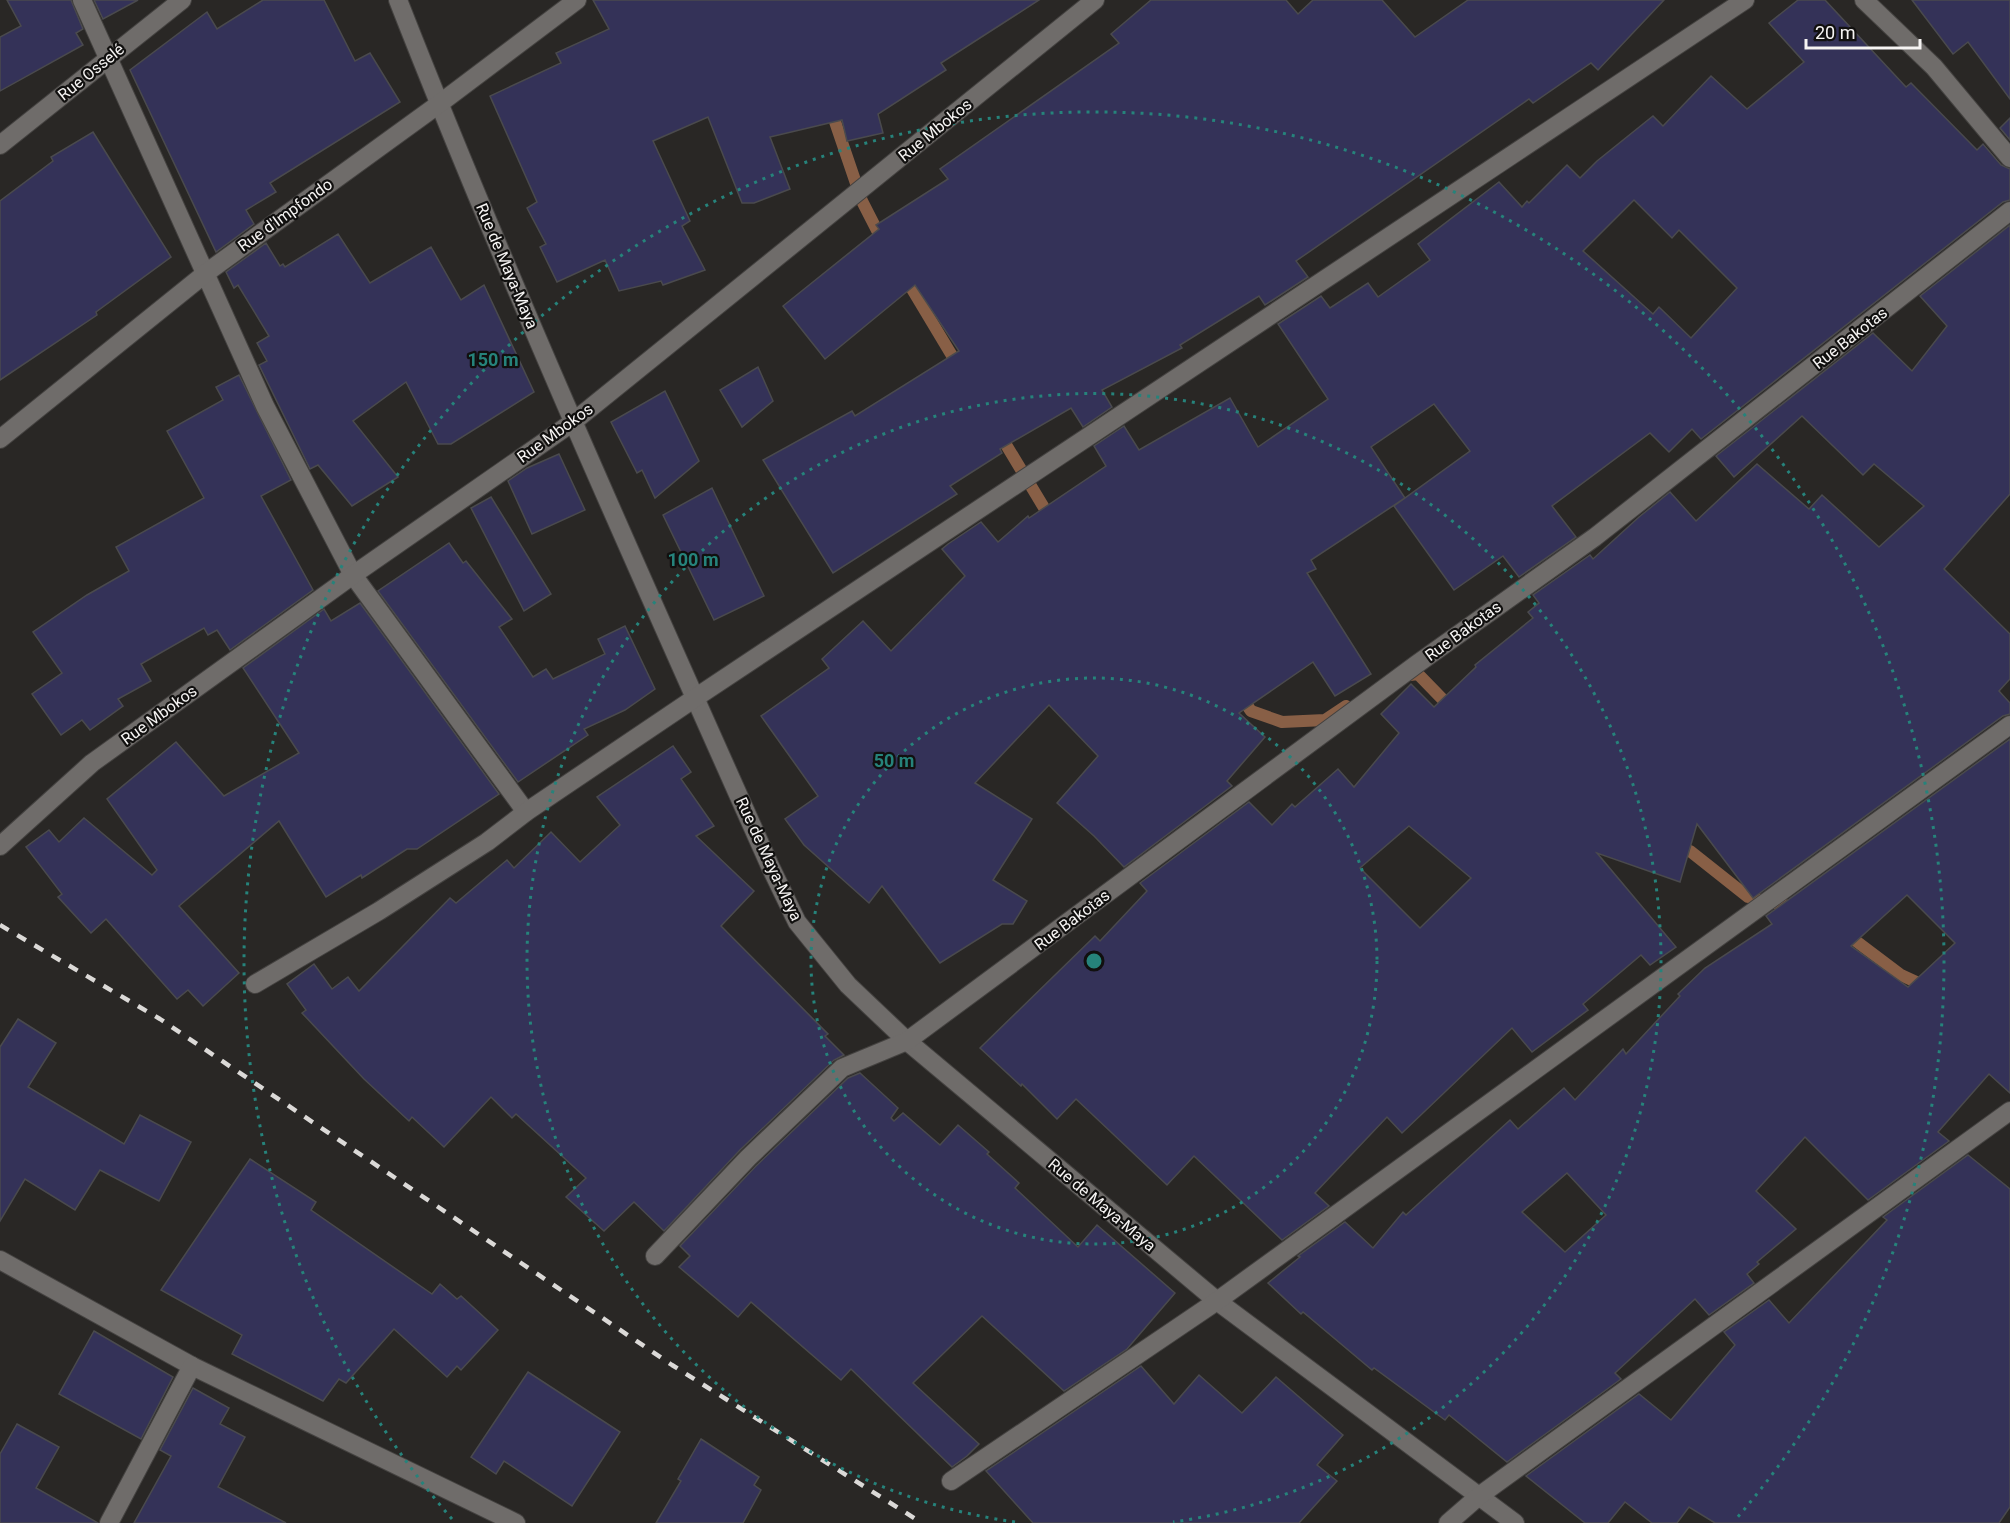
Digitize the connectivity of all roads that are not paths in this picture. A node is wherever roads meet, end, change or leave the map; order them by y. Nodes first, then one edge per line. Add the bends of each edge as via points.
1 (82, 0) edge
2 (182, 0) edge
3 (398, 0) edge
4 (577, 0) edge
5 (1095, 0) edge
6 (1745, 0) edge
7 (1864, 0) edge
8 (108, 58) junction
9 (439, 104) junction
10 (0, 145) edge
11 (2010, 158) edge
12 (2010, 211) edge
13 (206, 273) junction
14 (573, 422) junction
15 (0, 439) edge
16 (353, 575) junction
17 (695, 698) junction
18 (2010, 725) edge
19 (526, 812) junction
20 (0, 846) edge
21 (255, 984) dead end
22 (907, 1041) junction
23 (2010, 1112) edge
24 (655, 1256) dead end
25 (0, 1260) edge
26 (1217, 1301) junction
27 (192, 1366) junction
28 (951, 1481) dead end
29 (1479, 1496) junction
30 (109, 1523) edge
31 (516, 1523) edge
32 (1448, 1523) edge
33 (1515, 1523) edge

1 - 8 street
2 - 8 street, Rue Osselé
3 - 9 street, Rue de Maya-Maya
4 - 9 street, Rue d'Impfondo
5 - 14 street, Rue Mbokos
6 - 17 street
7 - 11 street via 1934,67
8 - 10 street, Rue Osselé
8 - 13 street
9 - 13 street, Rue d'Impfondo
9 - 14 street, Rue de Maya-Maya
12 - 22 street, Rue Bakotas via 1595,537 1416,664
13 - 15 street, Rue d'Impfondo
13 - 16 street via 266,406
14 - 16 street, Rue Mbokos
14 - 17 street, Rue de Maya-Maya
16 - 19 street
16 - 20 street, Rue Mbokos via 92,763
17 - 19 street
17 - 22 street, Rue de Maya-Maya via 797,922 848,985
18 - 26 street
19 - 21 street via 487,842 379,911
22 - 24 street, Rue Bakotas via 842,1068 748,1158
22 - 26 street, Rue de Maya-Maya
23 - 29 street
25 - 27 street
26 - 28 street
26 - 29 street, Rue de Maya-Maya
27 - 30 street
27 - 31 street
29 - 32 street
29 - 33 street, Rue de Maya-Maya

